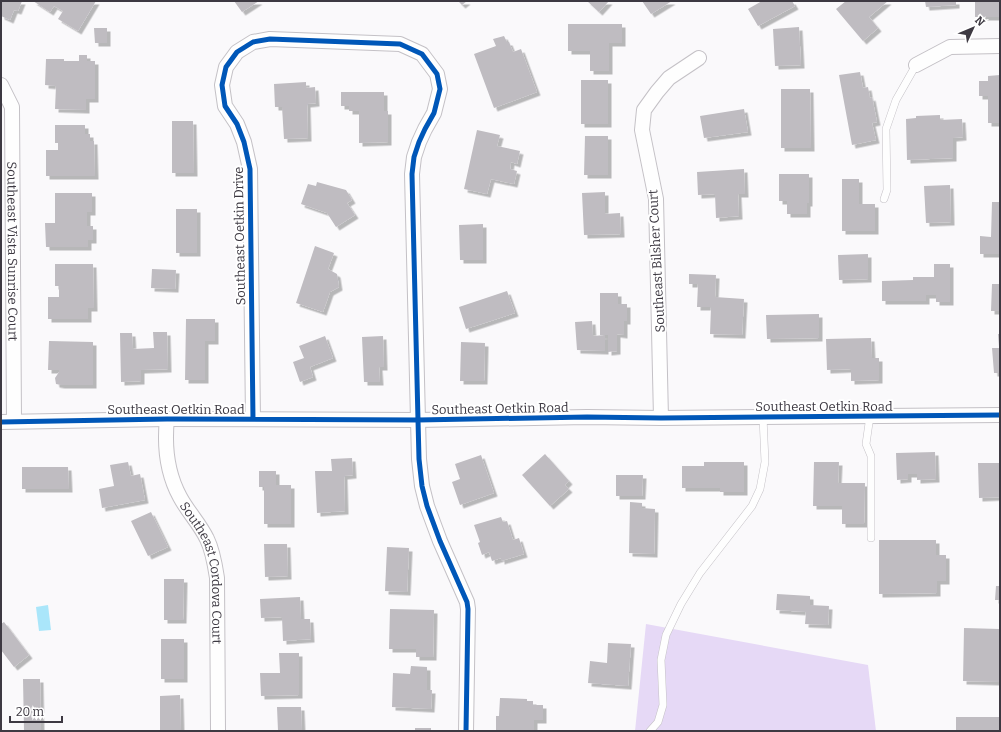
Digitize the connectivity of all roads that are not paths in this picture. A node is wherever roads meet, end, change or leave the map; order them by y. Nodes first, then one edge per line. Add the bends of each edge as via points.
1 (1000, 46) edge
2 (699, 58) dead end
3 (916, 65) joint
4 (1, 85) edge
5 (884, 199) dead end
6 (1000, 415) edge
7 (870, 416) junction
8 (763, 417) junction
9 (661, 418) junction
10 (253, 419) junction
11 (167, 420) junction
12 (418, 420) junction
13 (7, 422) edge
14 (871, 538) dead end
15 (218, 731) edge
16 (466, 731) edge
17 (650, 731) edge

1 - 3 street via 950,47
2 - 9 street, Southeast Bilsher Court via 669,78 644,110 642,130 656,199
3 - 5 lane via 896,100 886,129 887,190
4 - 13 street, Southeast Vista Sunrise Court via 12,107
6 - 7 street, Southeast Oetkin Road
7 - 8 street, Southeast Oetkin Road
7 - 14 lane via 866,444 871,456
8 - 9 street, Southeast Oetkin Road
8 - 17 lane via 765,462 760,489 752,506 700,573 666,635 661,660 663,704 658,722
9 - 12 street, Southeast Oetkin Road
10 - 11 street, Southeast Oetkin Road
10 - 12 street, Southeast Oetkin Road
10 - 12 street, Southeast Oetkin Drive via 250,169 237,124 225,106 222,85 226,67 237,52 253,42 270,38 400,44 422,54 437,74 440,89 434,113 418,142 412,174
11 - 13 street, Southeast Oetkin Road
11 - 15 street, Southeast Cordova Court via 166,450 171,477 181,498 199,524 214,557 217,578
12 - 16 street, Southeast Oetkin Drive via 422,486 427,506 467,602

